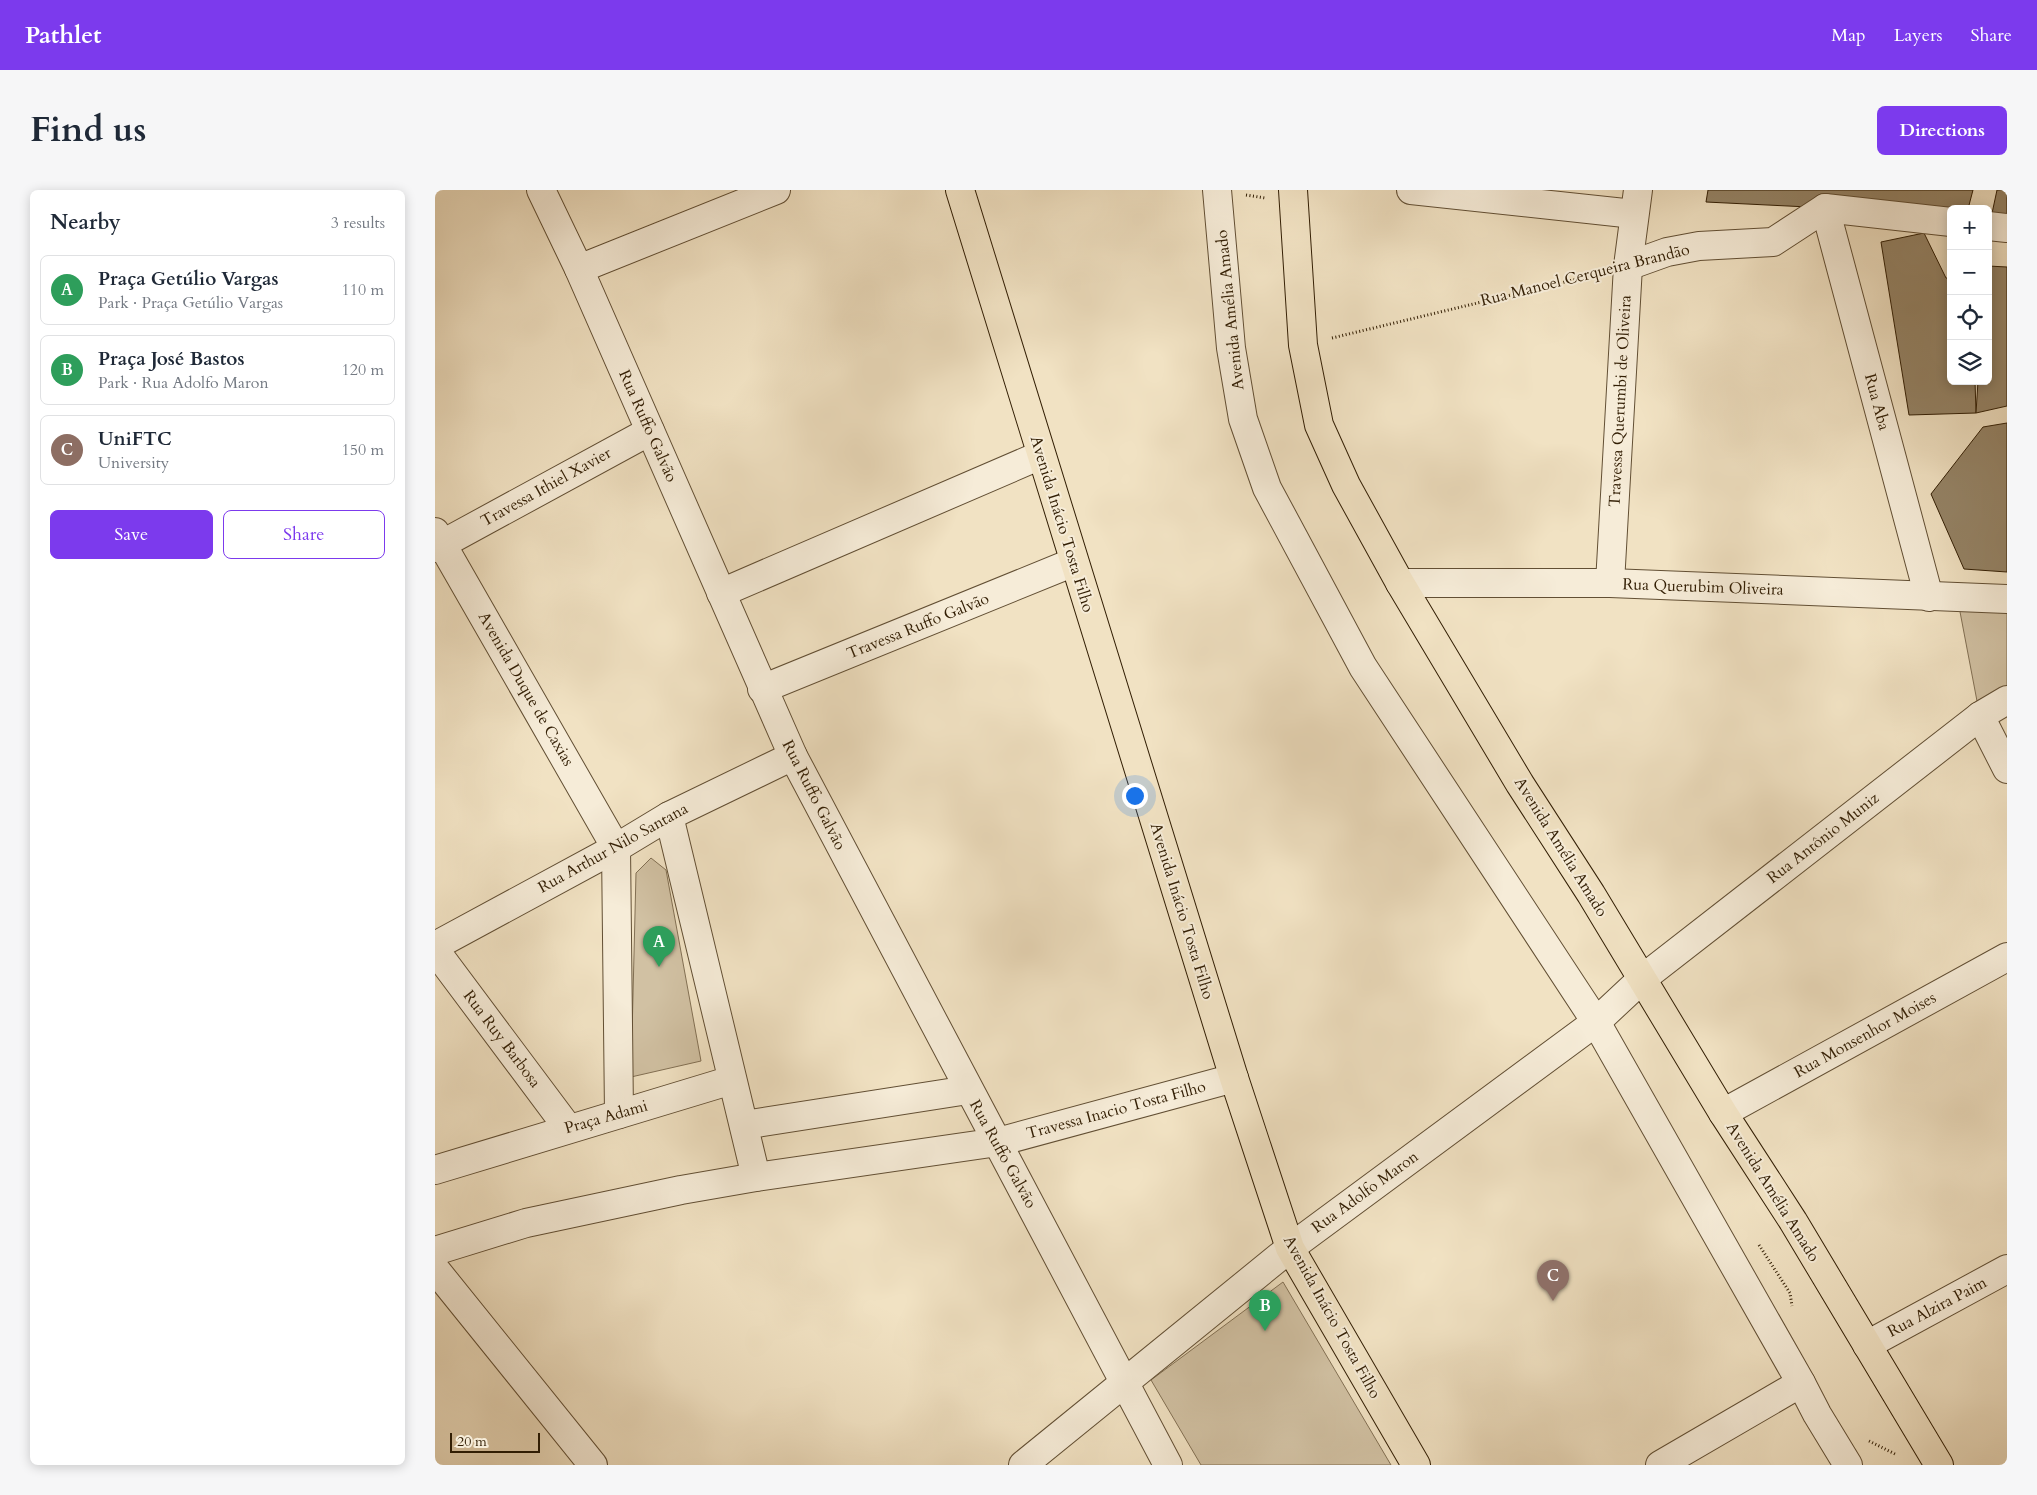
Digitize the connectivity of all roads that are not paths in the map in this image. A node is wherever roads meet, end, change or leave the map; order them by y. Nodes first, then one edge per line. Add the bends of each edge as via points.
1 (541, 190) edge
2 (776, 190) edge
3 (960, 190) edge
4 (1411, 190) edge
5 (1217, 192) edge
6 (1293, 196) edge
7 (1636, 202) edge
8 (1825, 208) junction
9 (1947, 222) edge
10 (1992, 226) edge
11 (2007, 228) edge
12 (1628, 266) junction
13 (579, 269) junction
14 (650, 431) junction
15 (1041, 455) junction
16 (438, 541) edge
17 (1073, 562) junction
18 (1610, 583) junction
19 (1399, 584) junction
20 (721, 593) junction
21 (1929, 596) junction
22 (2007, 599) edge
23 (762, 689) junction
24 (2007, 700) edge
25 (1980, 716) junction
26 (793, 756) junction
27 (2007, 769) edge
28 (669, 816) junction
29 (616, 848) junction
30 (435, 946) edge
31 (435, 950) edge
32 (2007, 956) edge
33 (1642, 979) junction
34 (1596, 1022) junction
35 (1234, 1078) junction
36 (732, 1080) junction
37 (968, 1090) junction
38 (1723, 1113) junction
39 (619, 1114) junction
40 (744, 1125) junction
41 (568, 1128) junction
42 (998, 1142) junction
43 (435, 1170) edge
44 (756, 1177) junction
45 (1290, 1248) junction
46 (435, 1250) edge
47 (435, 1268) edge
48 (2007, 1269) edge
49 (1867, 1345) junction
50 (1801, 1382) junction
51 (1124, 1383) junction
52 (593, 1465) edge
53 (1023, 1465) edge
54 (1168, 1465) edge
55 (1416, 1465) edge
56 (1660, 1465) edge
57 (1848, 1465) edge
58 (1939, 1465) edge

1 - 13 street, Rua Ruffo Galvão
2 - 13 street
3 - 15 main road, Avenida Inácio Tosta Filho
4 - 7 street
5 - 34 street, Avenida Amélia Amado via 1231,348 1243,419 1267,488 1363,667
6 - 19 main road, Avenida Amélia Amado via 1303,346 1319,425 1346,485
7 - 12 street, Travessa Querumbi de Oliveira
8 - 9 street
8 - 12 street, Rua Manoel Cerqueira Brandão via 1773,242 1699,246 1667,252
8 - 21 street, Rua Aba
10 - 11 street
12 - 18 street, Travessa Querumbi de Oliveira
13 - 14 street, Rua Ruffo Galvão
14 - 16 street, Travessa Ithiel Xavier
14 - 20 street, Rua Ruffo Galvão
15 - 17 main road, Avenida Inácio Tosta Filho
15 - 20 street
16 - 29 street, Avenida Duque de Caxias
17 - 23 street, Travessa Ruffo Galvão
17 - 35 main road, Avenida Inácio Tosta Filho
18 - 19 street, Rua Querubim Oliveira
18 - 21 street, Rua Querubim Oliveira
19 - 33 main road, Avenida Amélia Amado
20 - 23 street, Rua Ruffo Galvão
21 - 22 street, Rua Querubim Oliveira
23 - 26 street, Rua Ruffo Galvão
24 - 25 street, Rua Antônio Muniz
25 - 27 street
25 - 33 street, Rua Antônio Muniz
26 - 28 street, Rua Arthur Nilo Santana
26 - 37 street, Rua Ruffo Galvão
28 - 29 street, Rua Arthur Nilo Santana
28 - 36 street
29 - 30 street, Rua Arthur Nilo Santana
29 - 39 street
31 - 41 street, Rua Ruy Barbosa
32 - 38 street, Rua Monsenhor Moises
33 - 34 street, Rua Antônio Muniz
33 - 38 main road, Avenida Amélia Amado
34 - 45 street, Rua Adolfo Maron
34 - 50 street, Avenida Amélia Amado
35 - 42 street, Travessa Inacio Tosta Filho
35 - 45 main road, Avenida Inácio Tosta Filho
36 - 39 street, Praça Adami
36 - 40 street
37 - 40 street
37 - 42 street, Rua Ruffo Galvão
38 - 49 main road, Avenida Amélia Amado via 1793,1221
39 - 41 street, Praça Adami
40 - 44 street
41 - 43 street, Praça Adami
42 - 44 street
42 - 51 street, Rua Ruffo Galvão
44 - 46 street via 526,1222
45 - 51 street, Rua Adolfo Maron
45 - 55 main road, Avenida Inácio Tosta Filho
47 - 52 street
48 - 49 street, Rua Alzira Paim
49 - 58 main road, Avenida Amélia Amado
50 - 56 street
50 - 57 street, Avenida Amélia Amado
51 - 53 street, Rua Adolfo Maron
51 - 54 street, Rua Ruffo Galvão

